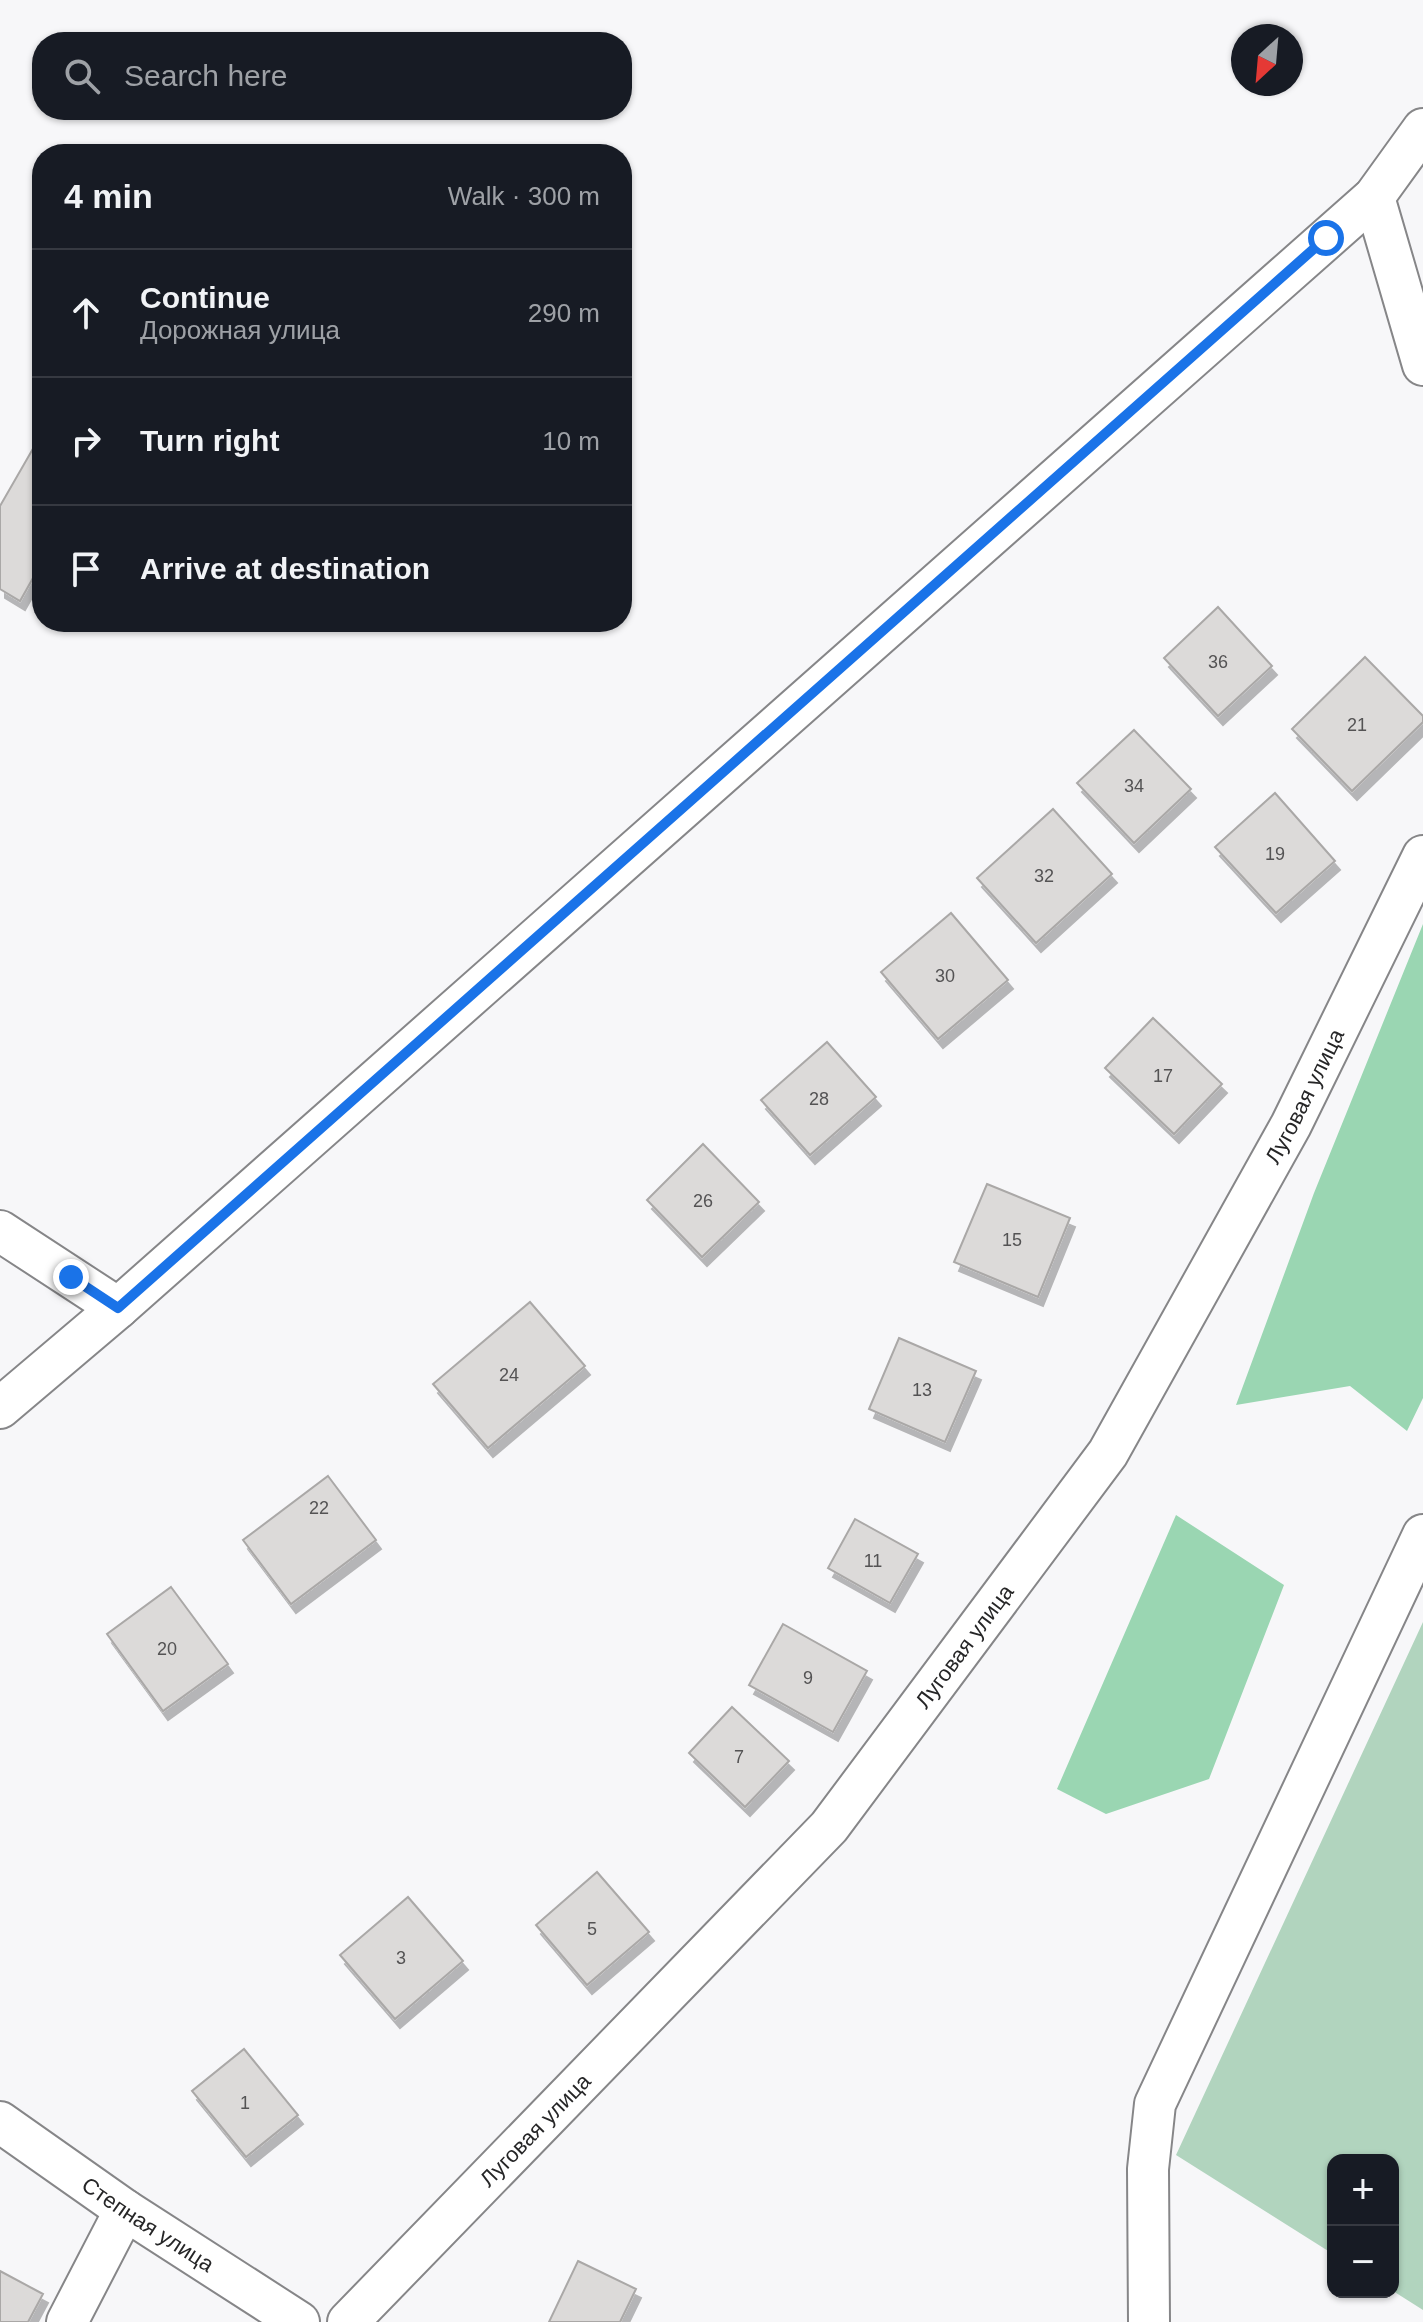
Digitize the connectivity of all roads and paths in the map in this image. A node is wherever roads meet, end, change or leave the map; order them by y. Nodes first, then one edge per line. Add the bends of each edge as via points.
1 (1423, 129) edge
2 (1374, 197) junction
3 (1423, 365) edge
4 (1423, 856) edge
5 (0, 1231) edge
6 (118, 1308) junction
7 (0, 1408) edge
8 (1423, 1535) edge
9 (0, 2122) edge
10 (125, 2210) junction
11 (67, 2322) edge
12 (299, 2322) edge
13 (348, 2322) edge
14 (1149, 2322) edge

1 - 2 street
2 - 3 street
2 - 6 street
4 - 13 street, Луговая улица via 1291,1125 1108,1453 829,1827
5 - 6 street
6 - 7 street
8 - 14 street via 1155,2104 1148,2169
9 - 10 street, Степная улица
10 - 11 street
10 - 12 street, Степная улица

